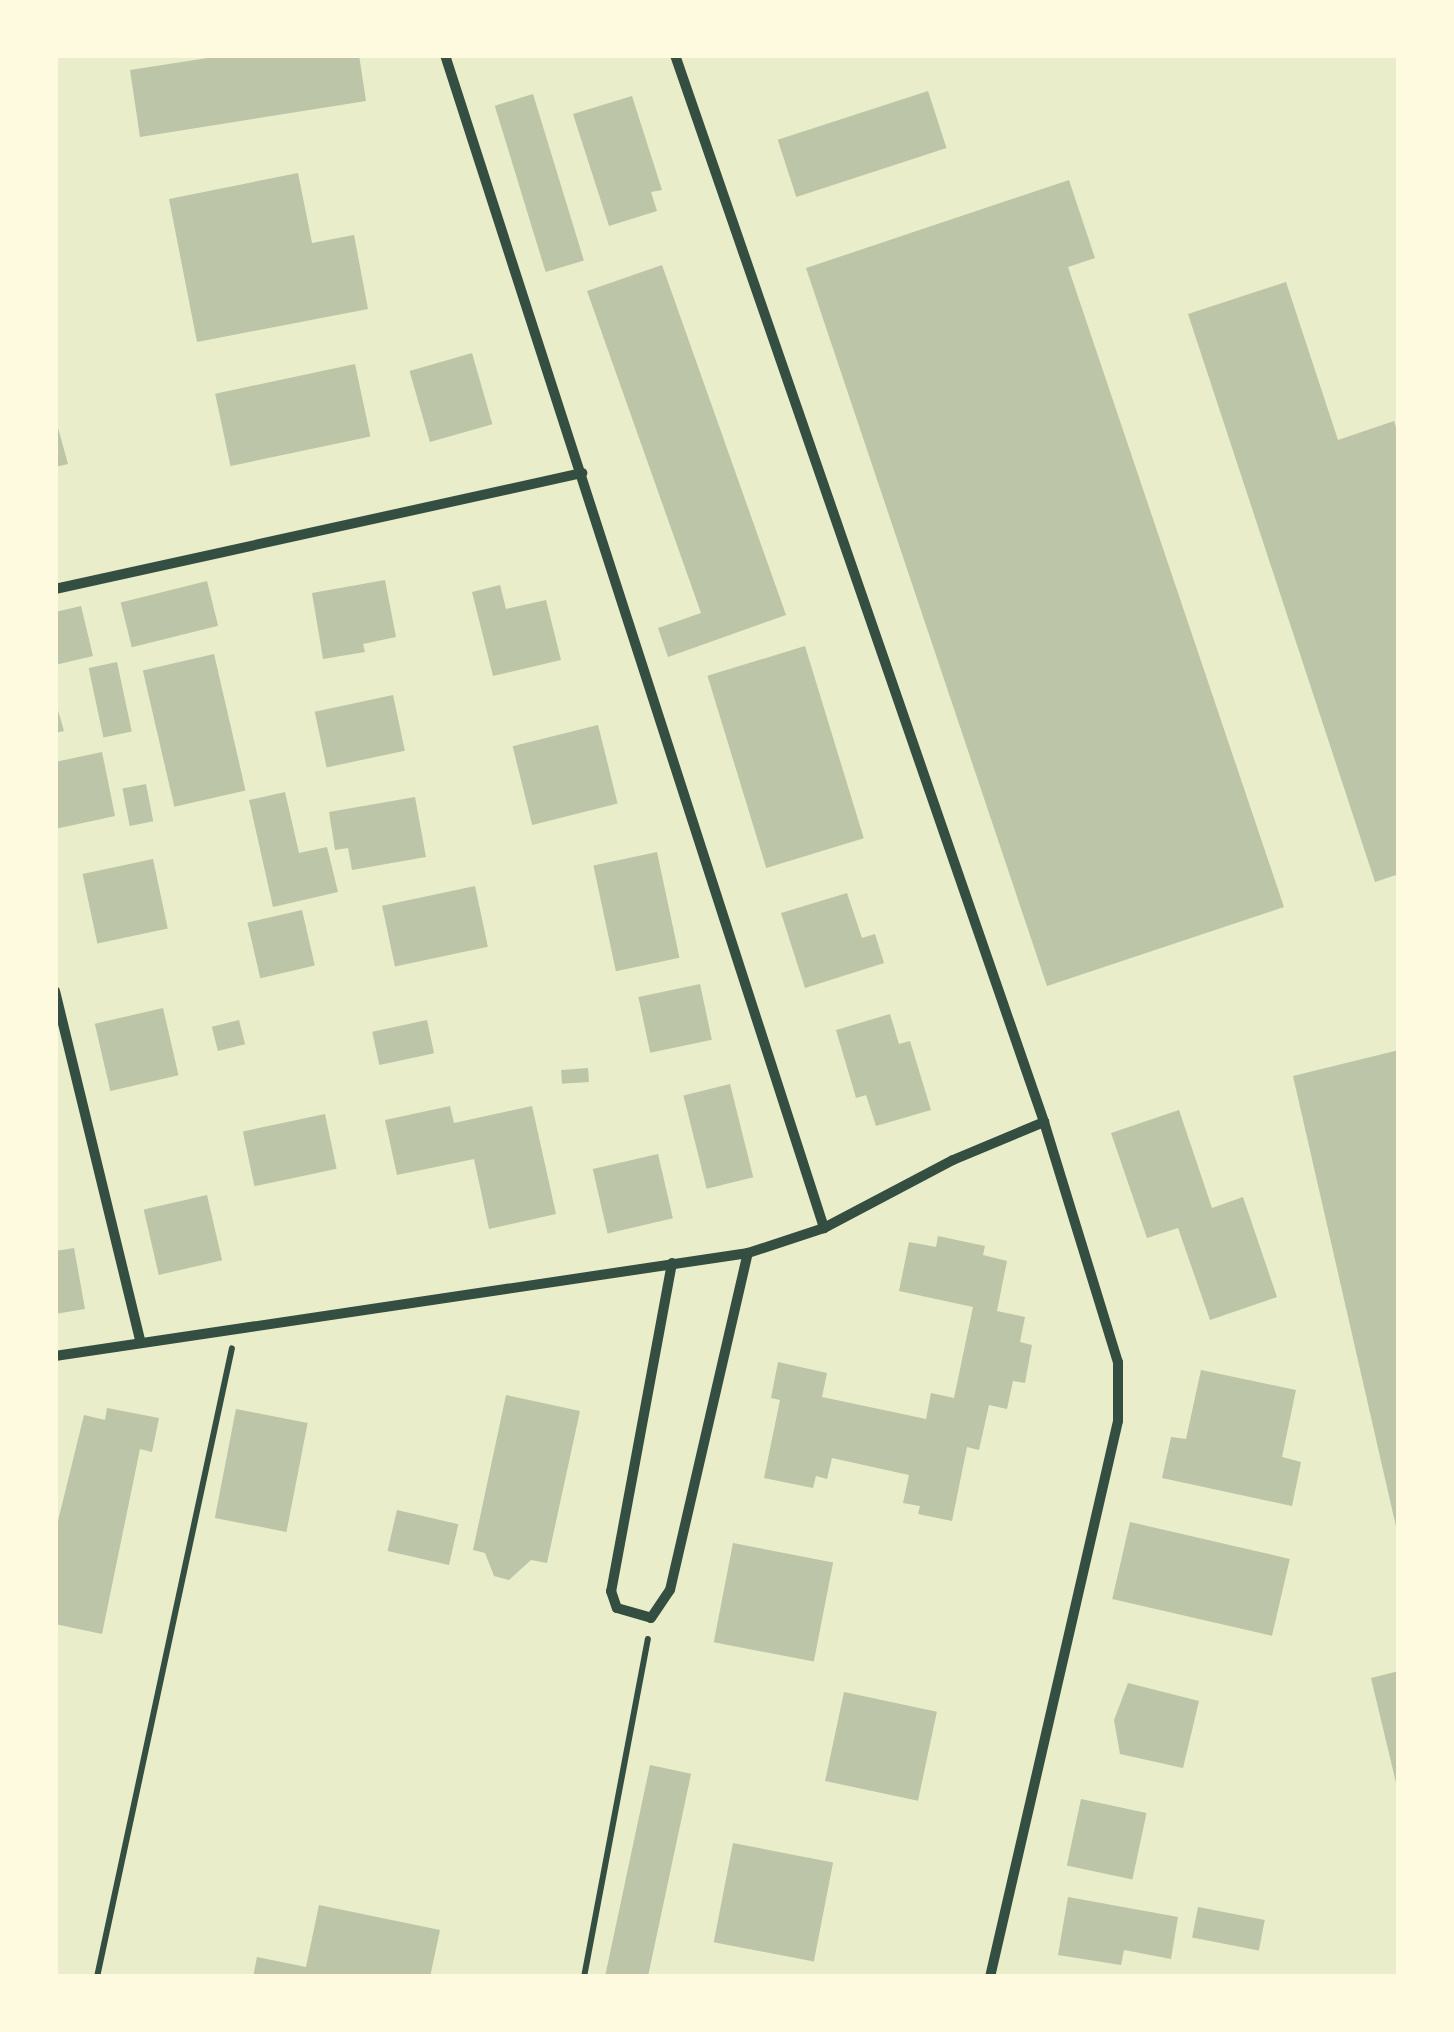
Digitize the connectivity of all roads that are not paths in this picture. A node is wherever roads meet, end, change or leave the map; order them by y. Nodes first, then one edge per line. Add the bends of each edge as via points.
1 (445, 55) edge
2 (676, 55) edge
3 (582, 473) junction
4 (55, 590) edge
5 (55, 991) edge
6 (1044, 1122) junction
7 (824, 1228) junction
8 (748, 1252) junction
9 (672, 1263) junction
10 (141, 1342) junction
11 (55, 1356) edge
12 (990, 1977) edge

1 - 3 street
2 - 6 street
3 - 4 street
3 - 7 street
5 - 10 street
6 - 7 street via 953,1160
6 - 12 street via 1118,1362 1118,1421
7 - 8 street
8 - 9 street
8 - 9 street via 670,1590 652,1618 617,1608 611,1590
9 - 10 street
10 - 11 street

